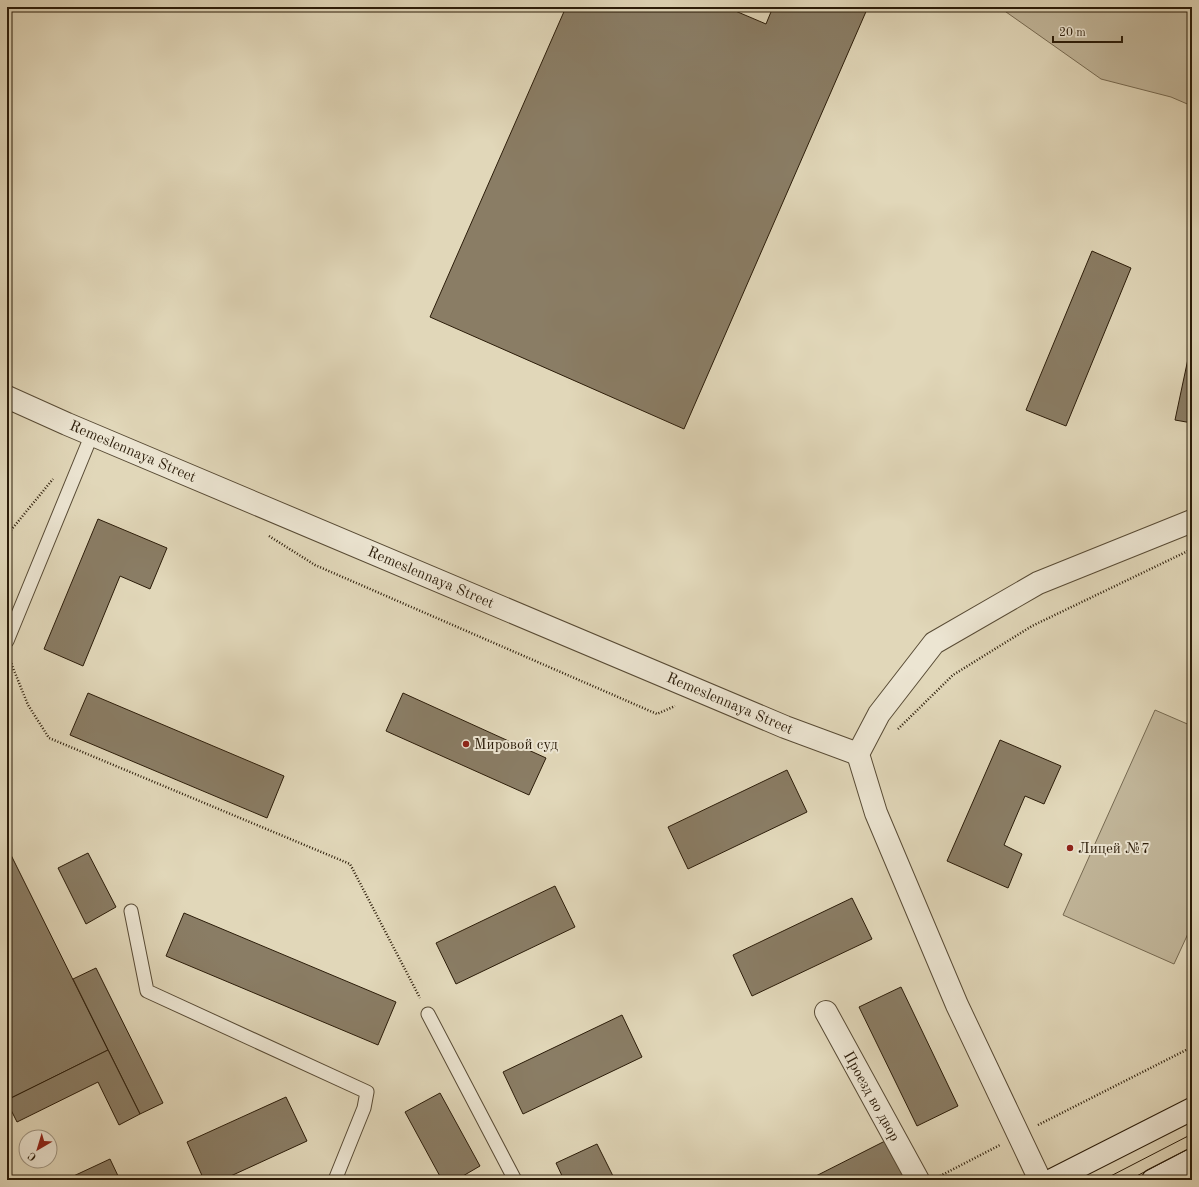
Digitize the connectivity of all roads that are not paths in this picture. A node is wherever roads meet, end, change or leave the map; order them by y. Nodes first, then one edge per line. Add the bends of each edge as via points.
1 (7, 396) edge
2 (92, 434) junction
3 (1192, 521) edge
4 (7, 642) edge
5 (858, 754) junction
6 (131, 911) dead end
7 (826, 1012) dead end
8 (428, 1014) road end
9 (1192, 1109) edge
10 (1192, 1160) edge
11 (929, 1178) edge
12 (335, 1180) edge
13 (515, 1180) edge
14 (1040, 1180) edge
15 (1052, 1180) edge
16 (1153, 1180) edge

1 - 2 street, Remeslennaya Street
2 - 4 lane
2 - 5 street, Remeslennaya Street via 785,727
3 - 5 street via 1038,583 934,643 879,714
5 - 14 street via 876,813 957,1005
6 - 12 lane via 147,991 367,1092 364,1108
7 - 11 street, Проезд во двор
8 - 13 lane
9 - 15 street
10 - 16 street

